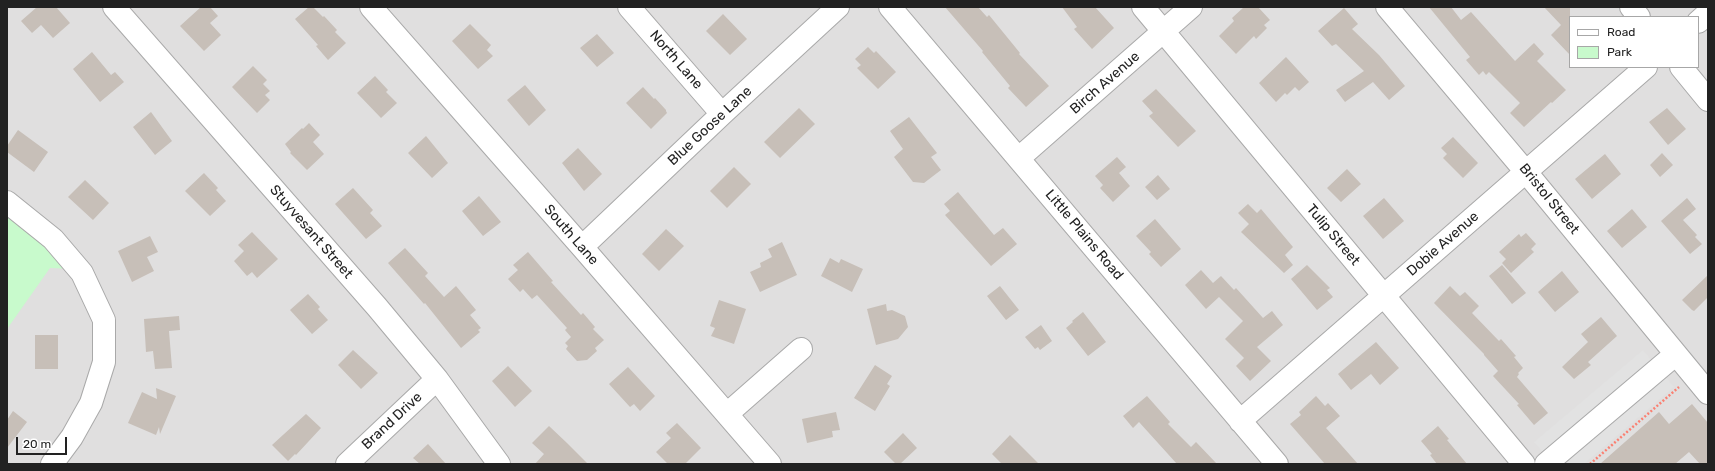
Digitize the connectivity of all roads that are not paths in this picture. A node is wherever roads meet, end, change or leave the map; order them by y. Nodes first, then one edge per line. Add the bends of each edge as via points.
1 (114, 7) edge
2 (371, 7) edge
3 (629, 7) edge
4 (838, 7) edge
5 (890, 7) edge
6 (1142, 7) edge
7 (1191, 7) edge
8 (1387, 7) edge
9 (1631, 7) edge
10 (1708, 13) edge
11 (1638, 16) edge
12 (1699, 21) edge
13 (1163, 31) junction
14 (1645, 68) edge
15 (1682, 68) edge
16 (1708, 100) edge
17 (722, 114) junction
18 (1019, 158) junction
19 (1526, 172) junction
20 (7, 202) edge
21 (582, 247) junction
22 (1384, 296) junction
23 (801, 349) dead end
24 (1676, 354) junction
25 (437, 379) junction
26 (1708, 393) edge
27 (727, 414) junction
28 (1240, 421) junction
29 (52, 464) edge
30 (347, 464) edge
31 (499, 464) edge
32 (770, 464) edge
33 (1276, 464) edge
34 (1524, 464) edge
35 (1546, 464) edge

1 - 25 street, Stuyvesant Street
2 - 21 street, South Lane
3 - 17 street, North Lane
4 - 17 street, Blue Goose Lane
5 - 18 street, Little Plains Road
6 - 13 street, Tulip Street
7 - 13 street, Birch Avenue
8 - 19 street, Bristol Street
9 - 11 street
10 - 12 street
13 - 18 street, Birch Avenue
13 - 22 street, Tulip Street
14 - 19 street, Dobie Avenue
15 - 16 street
17 - 21 street, Blue Goose Lane
18 - 28 street, Little Plains Road
19 - 22 street, Dobie Avenue
19 - 24 street, Bristol Street
20 - 29 street via 53,239 82,273 104,320 104,362 91,403 72,437
21 - 27 street, South Lane
22 - 28 street, Dobie Avenue
22 - 34 street, Tulip Street
23 - 27 street
24 - 26 street, Bristol Street
24 - 35 street
25 - 30 street, Brand Drive
25 - 31 street, Stuyvesant Street
27 - 32 street, South Lane
28 - 33 street, Little Plains Road

